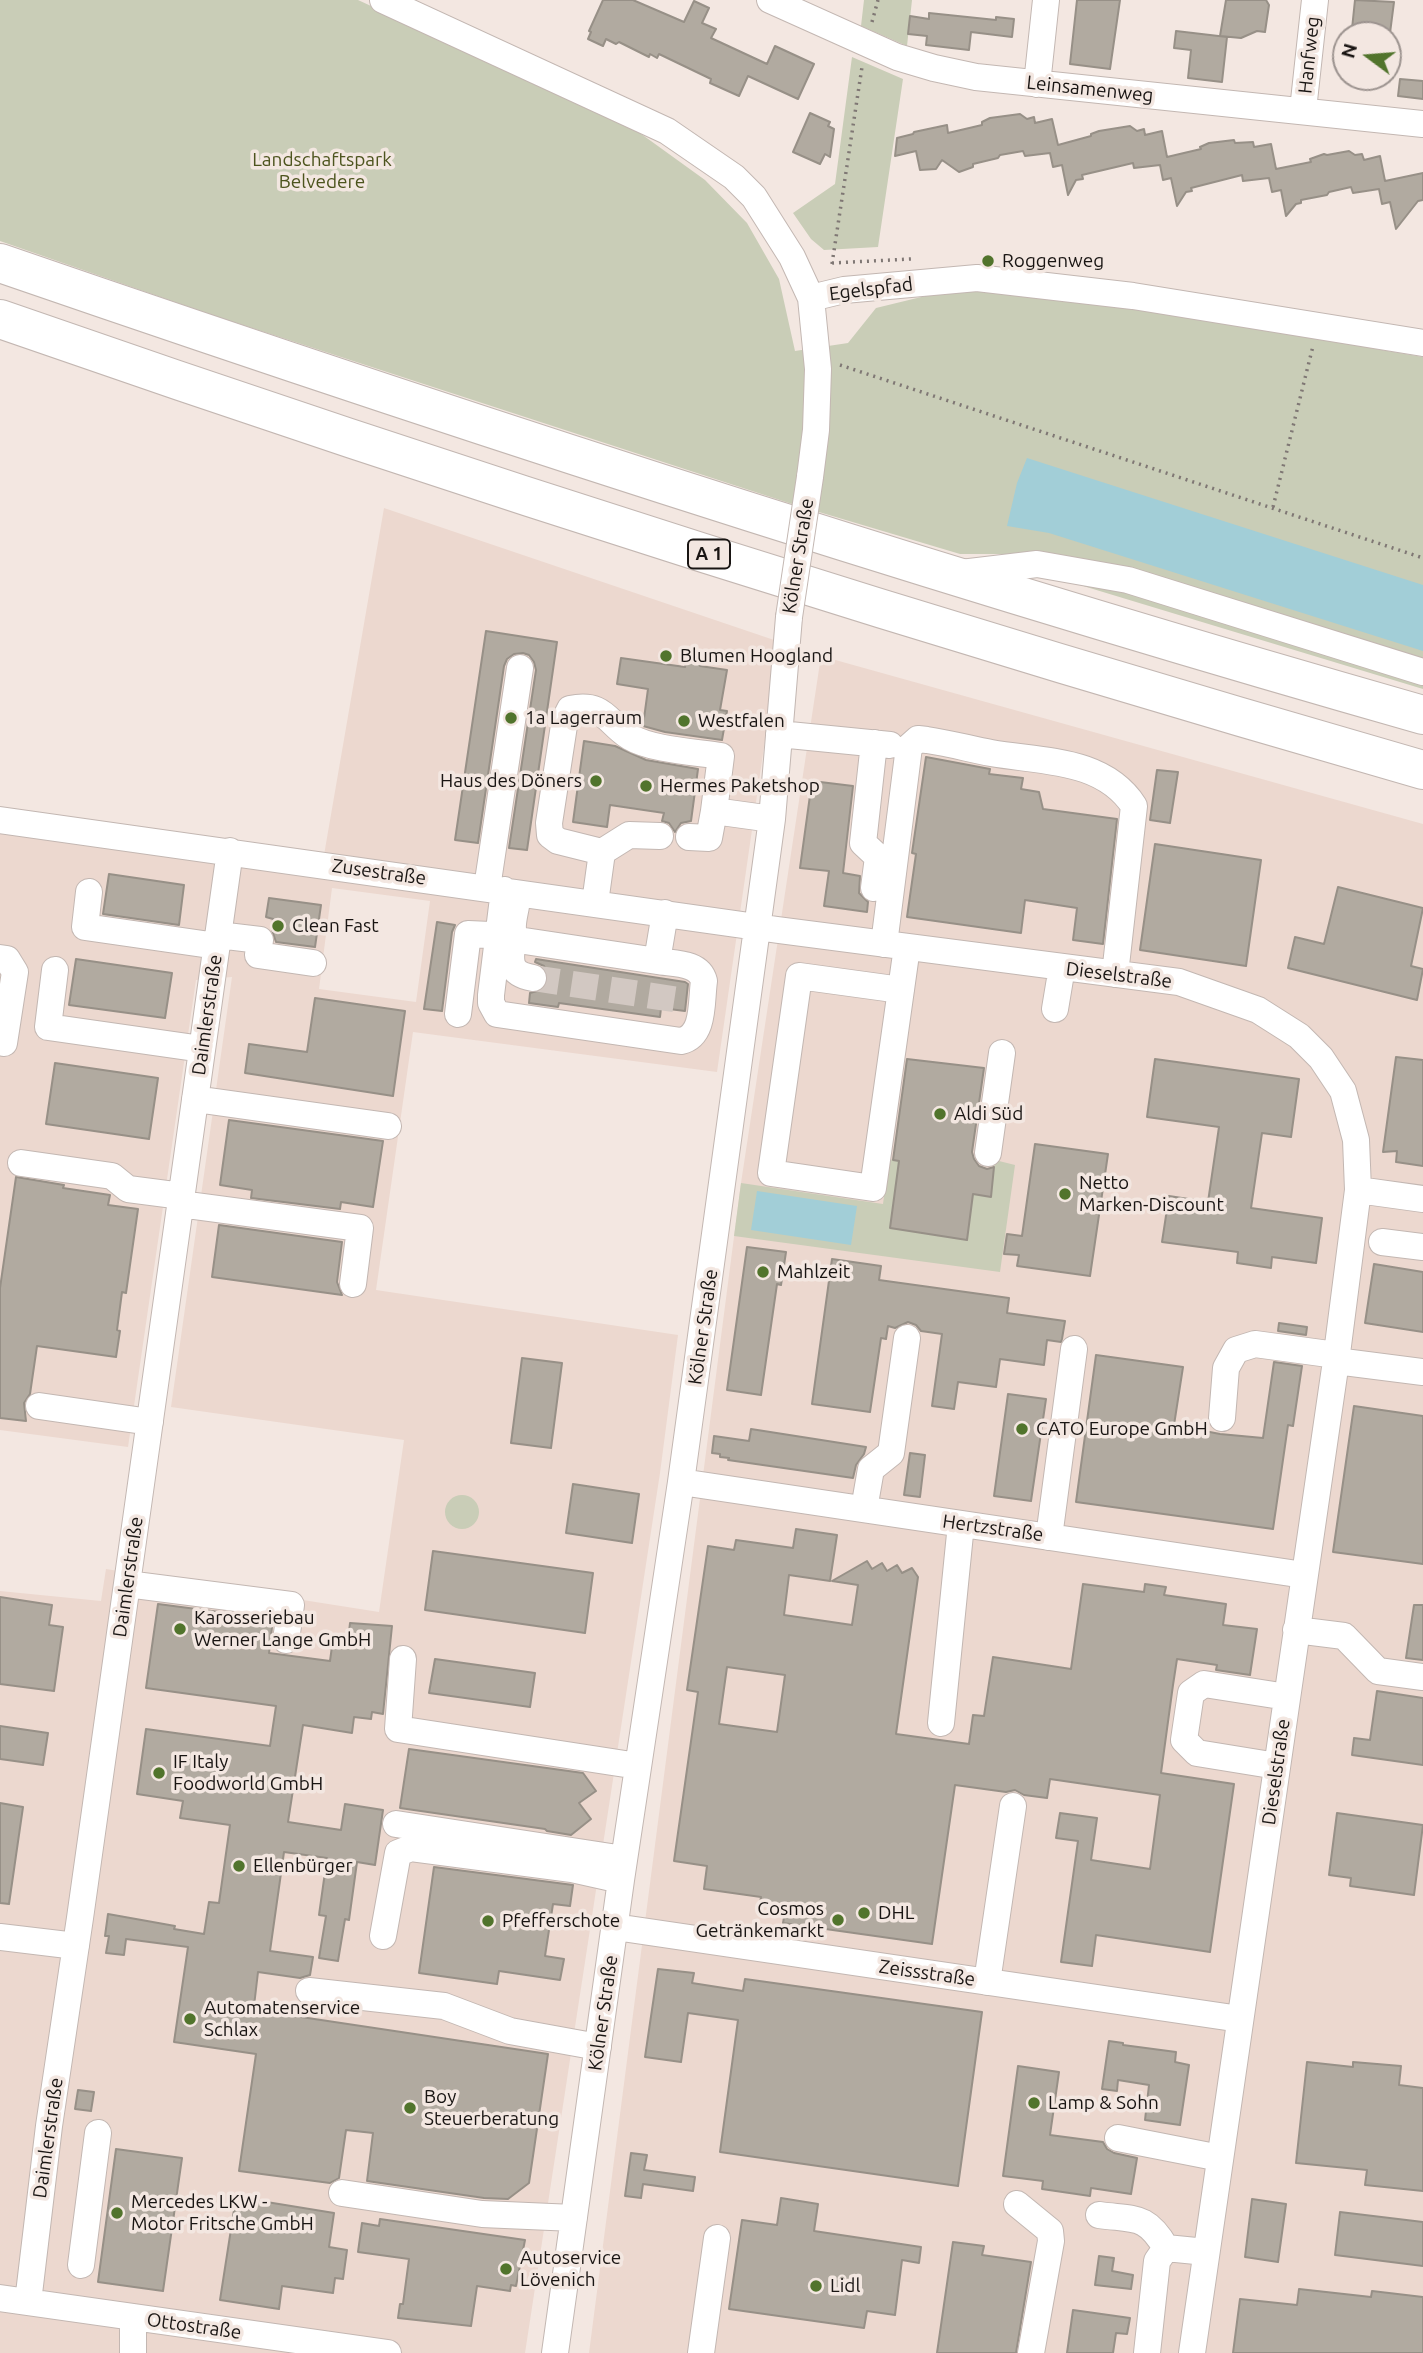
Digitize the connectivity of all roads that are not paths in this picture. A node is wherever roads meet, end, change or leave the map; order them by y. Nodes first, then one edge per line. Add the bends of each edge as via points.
1 (383, 0) edge
2 (770, 0) edge
3 (1046, 0) edge
4 (1315, 0) edge
5 (1037, 84) junction
6 (1303, 110) junction
7 (1423, 124) edge
8 (0, 263) edge
9 (811, 298) junction
10 (0, 320) edge
11 (1423, 343) edge
12 (951, 574) junction
13 (520, 668) dead end
14 (1423, 672) edge
15 (1423, 715) edge
16 (779, 734) junction
17 (874, 743) junction
18 (909, 747) junction
19 (1423, 770) edge
20 (714, 811) junction
21 (772, 819) junction
22 (0, 820) edge
23 (660, 836) dead end
24 (689, 837) dead end
25 (230, 851) junction
26 (602, 852) junction
27 (503, 890) junction
28 (89, 892) dead end
29 (595, 903) junction
30 (665, 913) junction
31 (757, 927) junction
32 (506, 935) junction
33 (218, 940) junction
34 (885, 945) junction
35 (0, 958) edge
36 (657, 961) junction
37 (313, 963) dead end
38 (1062, 967) junction
39 (55, 970) dead end
40 (1115, 974) junction
41 (533, 978) tunnel mouth
42 (901, 990) junction
43 (1055, 1009) dead end
44 (457, 1014) dead end
45 (0, 1042) edge
46 (202, 1049) junction
47 (1002, 1053) dead end
48 (195, 1099) junction
49 (388, 1126) dead end
50 (988, 1153) dead end
51 (21, 1163) dead end
52 (1358, 1190) junction
53 (1423, 1199) edge
54 (181, 1200) junction
55 (1382, 1242) dead end
56 (1423, 1247) edge
57 (353, 1284) dead end
58 (906, 1338) dead end
59 (1074, 1349) dead end
60 (1336, 1358) junction
61 (1423, 1372) edge
62 (39, 1406) dead end
63 (1222, 1418) dead end
64 (150, 1422) junction
65 (681, 1482) junction
66 (864, 1509) junction
67 (961, 1524) junction
68 (1049, 1537) junction
69 (1304, 1575) junction
70 (127, 1584) junction
71 (1296, 1630) junction
72 (286, 1640) dead end
73 (403, 1659) dead end
74 (1423, 1677) edge
75 (1287, 1697) junction
76 (941, 1723) dead end
77 (638, 1766) junction
78 (1277, 1766) junction
79 (1013, 1806) dead end
80 (396, 1824) dead end
81 (623, 1870) junction
82 (615, 1927) junction
83 (383, 1936) dead end
84 (0, 1937) edge
85 (76, 1946) junction
86 (987, 1982) junction
87 (309, 1991) dead end
88 (1240, 2019) junction
89 (598, 2047) junction
90 (98, 2133) dead end
91 (1118, 2138) dead end
92 (1220, 2158) junction
93 (342, 2193) dead end
94 (1017, 2204) dead end
95 (1099, 2215) dead end
96 (574, 2218) junction
97 (717, 2238) dead end
98 (1166, 2248) junction
99 (1206, 2252) junction
100 (80, 2265) dead end
101 (0, 2298) edge
102 (27, 2302) junction
103 (133, 2317) junction
104 (238, 2343) edge
105 (372, 2352) edge
106 (133, 2353) edge
107 (555, 2353) edge
108 (701, 2353) edge
109 (1031, 2353) edge
110 (1147, 2353) edge
111 (1192, 2353) edge

1 - 9 street, Egelspfad via 667,131 700,152 754,197 792,257
2 - 5 street, Leinsamenweg via 866,44 934,68
3 - 5 street
4 - 6 street, Hanfweg
5 - 6 street, Leinsamenweg
6 - 7 street, Leinsamenweg
8 - 12 highway via 303,367
9 - 11 street, Egelspfad via 844,290 977,278 1133,296
9 - 16 street, Kölner Straße, bridge via 817,357 816,430 789,617
10 - 19 highway, A 1 via 267,412 751,567
12 - 14 street via 1037,564 1128,580
12 - 15 highway
13 - 27 street
16 - 17 street
16 - 21 street, Kölner Straße
17 - 18 street
17 - 34 street via 863,843 878,857
18 - 34 street
18 - 40 street via 918,739 1064,763 1087,769 1126,793 1134,806
20 - 21 street
20 - 24 street via 709,838
20 - 26 street via 721,756 648,744 630,737 601,710 570,709 550,835
21 - 31 street, Kölner Straße
22 - 25 street, Zusestraße
23 - 26 street via 629,835
25 - 27 street, Zusestraße
25 - 33 street, Daimlerstraße
26 - 29 street
27 - 29 street, Zusestraße
27 - 32 street
28 - 33 street via 85,927
29 - 30 street, Zusestraße
30 - 31 street, Zusestraße
30 - 36 street
31 - 34 street, Dieselstraße
31 - 65 street, Kölner Straße
32 - 36 street
32 - 36 street via 491,995 493,1007 502,1015 681,1041 695,1034 694,1002 704,981 702,973 695,967
32 - 41 street via 516,973
32 - 44 street via 468,934
33 - 37 street via 260,940 258,955
33 - 46 street, Daimlerstraße
34 - 38 street, Dieselstraße
34 - 42 street
35 - 45 street via 7,959 15,972 4,1043
38 - 40 street, Dieselstraße
38 - 43 street
39 - 46 street via 48,1027
40 - 52 street, Dieselstraße via 1179,982 1258,1010 1299,1036 1343,1091 1356,1140
42 - 42 street via 873,1188 771,1173 799,976
46 - 48 street, Daimlerstraße
47 - 50 street
48 - 49 street
48 - 54 street, Daimlerstraße
51 - 54 street via 112,1176 128,1189
52 - 53 street
52 - 60 street, Dieselstraße
54 - 57 street via 360,1228
54 - 64 street, Daimlerstraße
55 - 56 street
58 - 66 street via 891,1452 871,1469
59 - 68 street
60 - 61 street
60 - 63 street via 1255,1344 1237,1350 1226,1368
60 - 69 street, Dieselstraße
62 - 64 street
64 - 70 street, Daimlerstraße
65 - 66 street, Hertzstraße
65 - 77 street, Kölner Straße
66 - 67 street, Hertzstraße
67 - 68 street, Hertzstraße
67 - 76 street
68 - 69 street, Hertzstraße
69 - 71 street, Dieselstraße
70 - 72 street via 291,1605
70 - 85 street, Daimlerstraße
71 - 74 street via 1344,1636 1378,1671
71 - 75 street, Dieselstraße
73 - 77 street via 398,1729
75 - 78 street, Dieselstraße
75 - 78 street via 1204,1684 1191,1693 1185,1721 1184,1740 1197,1753
77 - 81 street, Kölner Straße
78 - 88 street, Dieselstraße
79 - 86 street
80 - 81 street
81 - 82 street, Kölner Straße
81 - 83 street via 572,1869 402,1850
82 - 86 street, Zeissstraße
82 - 89 street, Kölner Straße
84 - 85 street
85 - 102 street, Daimlerstraße
86 - 88 street, Zeissstraße
87 - 89 street via 444,2006 510,2031
88 - 92 street, Dieselstraße
89 - 96 street, Kölner Straße
90 - 100 street
91 - 92 street
92 - 99 street, Dieselstraße
93 - 96 street via 482,2214
94 - 109 street via 1050,2231 1051,2241
95 - 98 street via 1143,2221
96 - 107 street, Kölner Straße
97 - 108 street
98 - 99 street
98 - 110 street via 1157,2260
99 - 111 street, Dieselstraße
101 - 102 street, Ottostraße
102 - 103 street, Ottostraße
103 - 104 street, Ottostraße
103 - 106 street
104 - 105 street, Ottostraße

